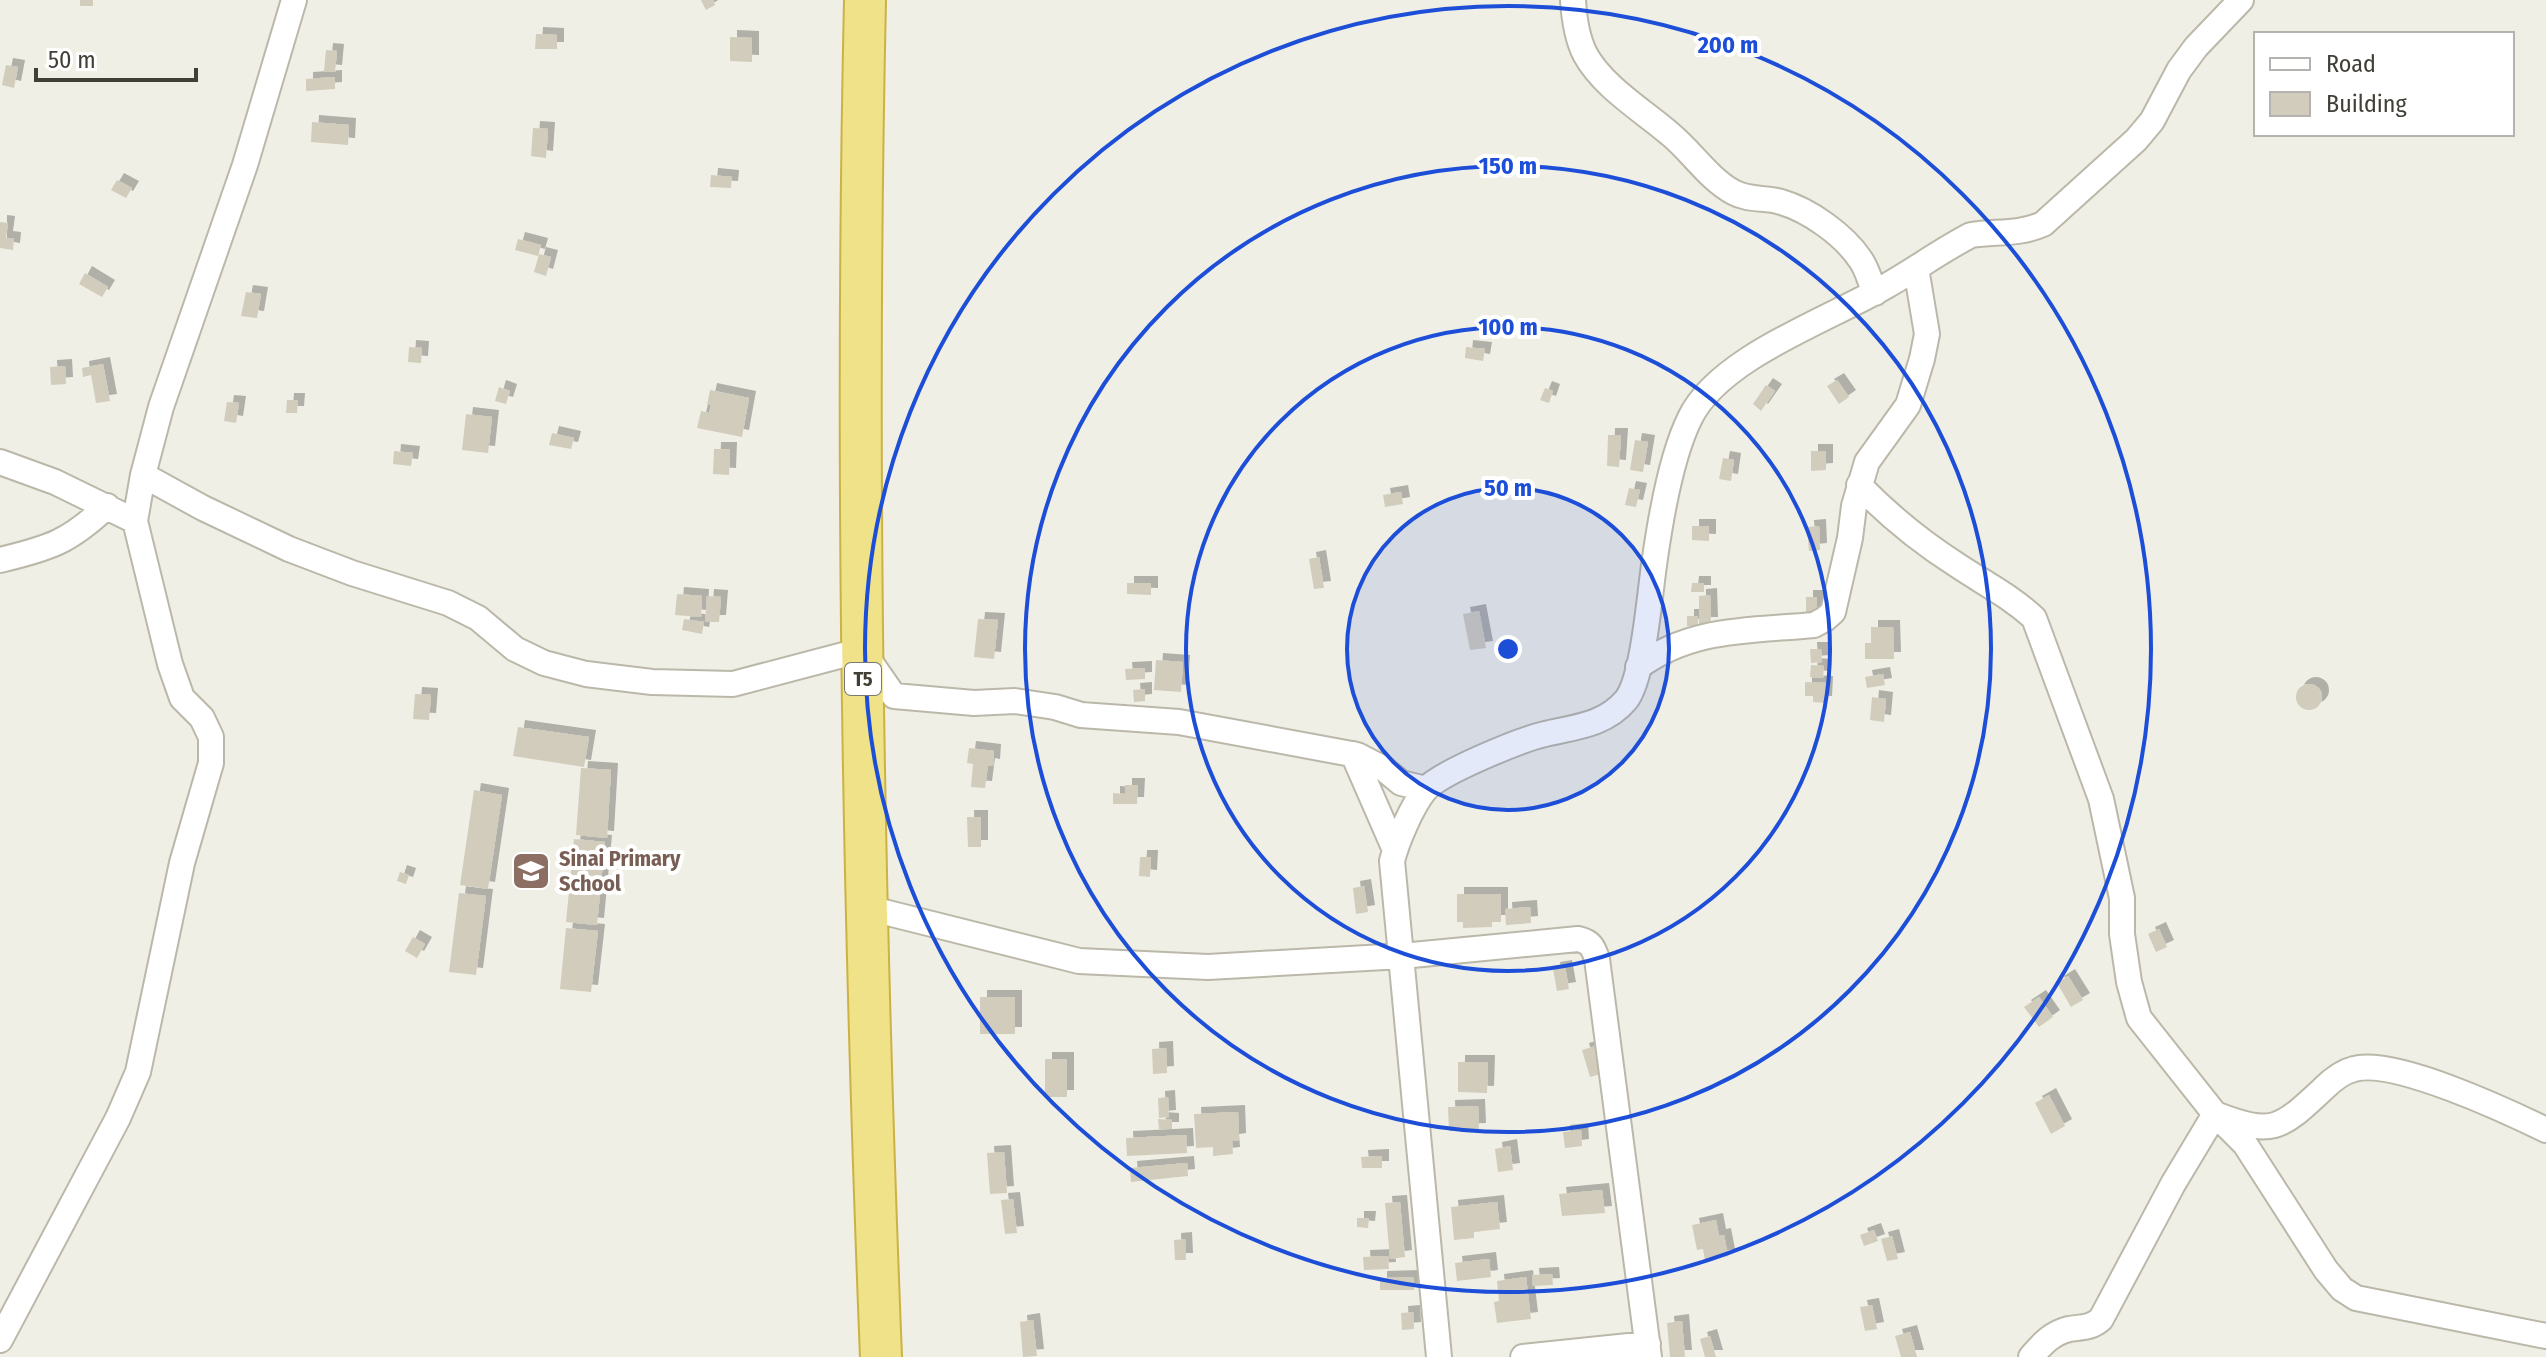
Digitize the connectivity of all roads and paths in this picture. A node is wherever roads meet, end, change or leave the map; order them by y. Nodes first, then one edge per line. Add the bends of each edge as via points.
1 (294, 0) edge
2 (865, 0) edge
3 (1573, 0) edge
4 (2241, 0) edge
5 (1916, 268) junction
6 (1875, 293) junction
7 (0, 462) edge
8 (143, 475) junction
9 (1859, 485) junction
10 (107, 506) junction
11 (135, 521) junction
12 (0, 560) edge
13 (862, 650) junction
14 (1638, 667) junction
15 (1353, 754) junction
16 (1426, 789) junction
17 (1395, 850) junction
18 (868, 908) junction
19 (1402, 956) junction
20 (2215, 1114) junction
21 (2546, 1130) edge
22 (2546, 1336) edge
23 (0, 1340) edge
24 (1648, 1351) edge
25 (881, 1357) edge
26 (1439, 1357) edge
27 (1523, 1357) edge
28 (2031, 1357) edge

1 - 8 street
2 - 13 highway, T5
3 - 6 street via 1585,54 1622,95 1734,193 1780,201 1848,244 1862,261
4 - 5 street via 2196,47 2136,140 2057,213 2028,231 1971,235
5 - 6 street
5 - 9 street via 1927,334 1919,373 1908,405 1867,462
6 - 14 street via 1714,383 1690,417 1661,517
7 - 10 street
8 - 11 street
8 - 13 street via 289,549 448,603 478,618 515,649 586,674 733,684
9 - 14 street via 1833,612 1825,619 1814,625 1707,634 1666,649
9 - 20 street via 1887,514 2034,618 2101,799 2139,1018
10 - 11 street
10 - 12 street via 61,542
11 - 23 street via 170,664 182,698 202,718 211,737 211,763 182,863 138,1072
13 - 15 street via 894,696 1015,701 1081,715 1179,722
13 - 18 highway, T5
14 - 16 street via 1629,697 1609,717 1494,751
15 - 16 street via 1401,783
15 - 17 street
16 - 17 street
17 - 19 street
18 - 19 street via 1079,961 1208,967
18 - 25 highway, T5
19 - 24 street via 1578,939 1592,945
19 - 26 street
20 - 21 street via 2254,1127 2284,1123 2333,1080 2354,1069 2375,1068 2400,1072
20 - 22 street via 2245,1144 2342,1289 2392,1307
20 - 28 street via 2101,1319 2045,1340
24 - 27 street

